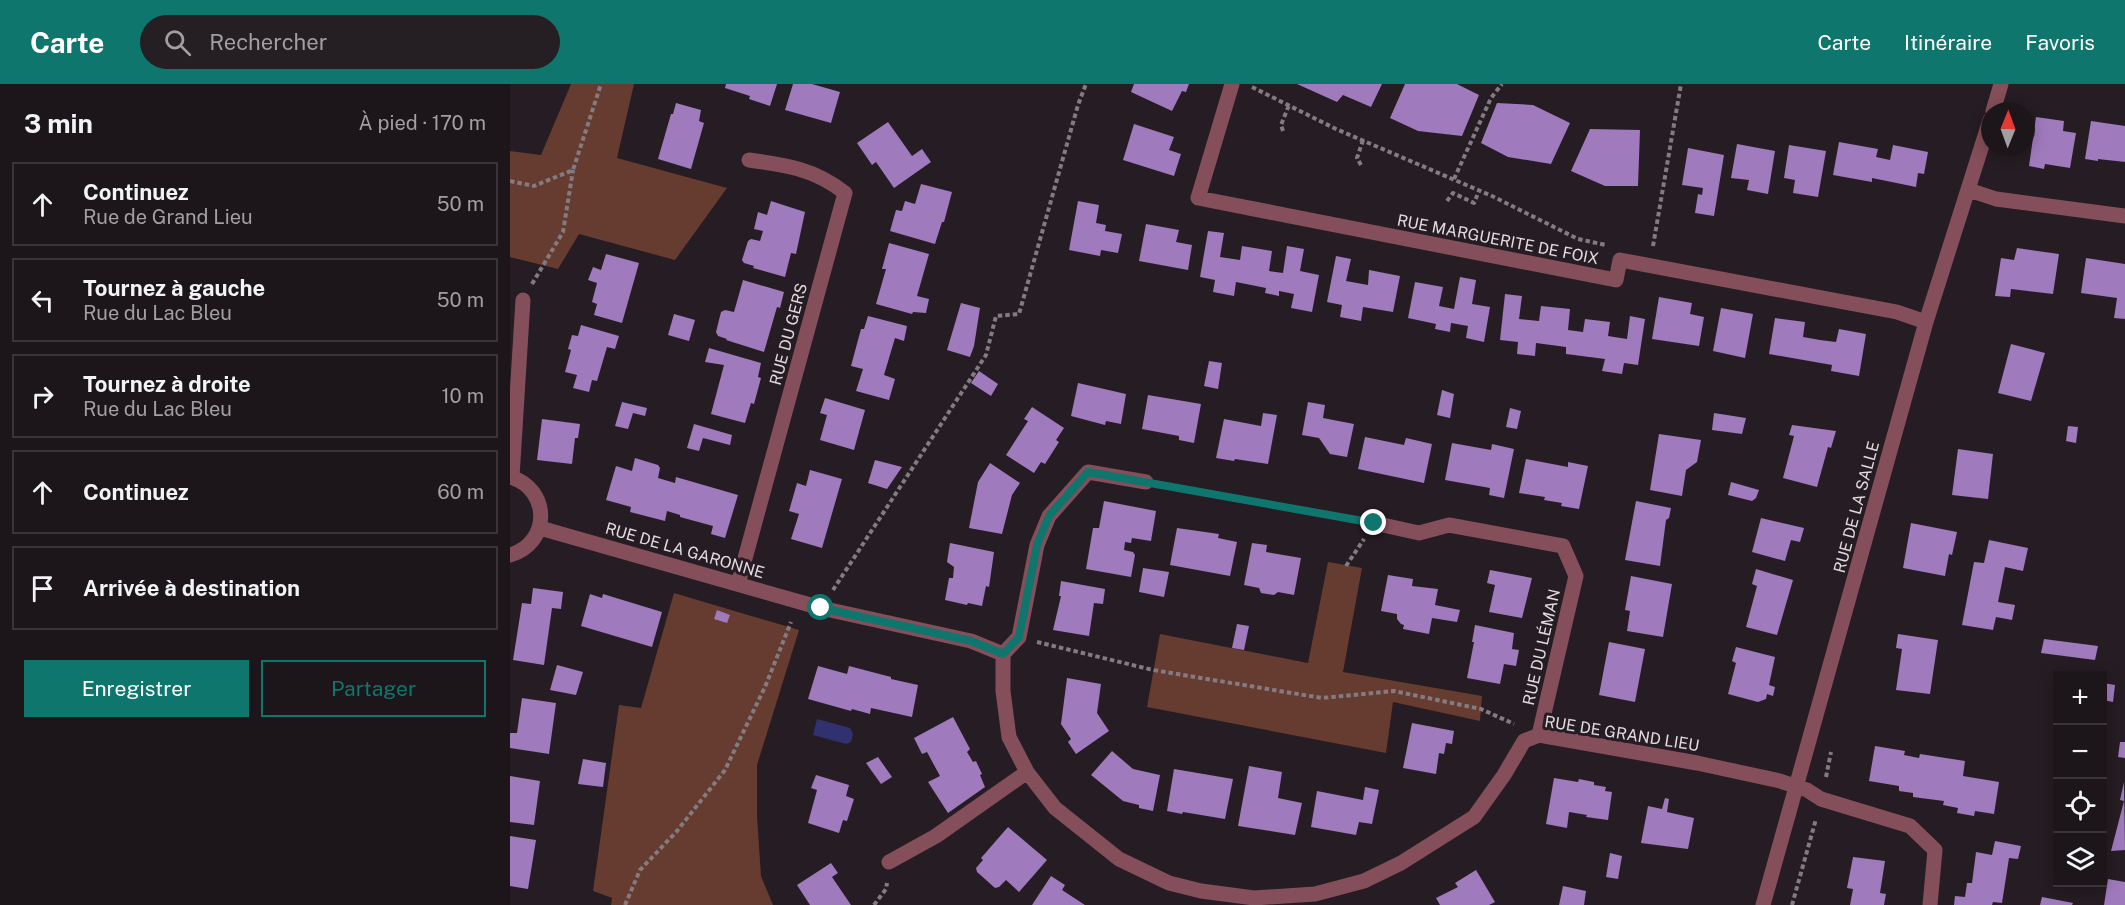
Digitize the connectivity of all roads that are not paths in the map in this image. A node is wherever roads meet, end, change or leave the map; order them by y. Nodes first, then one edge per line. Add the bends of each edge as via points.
1 (1232, 84) edge
2 (2001, 84) edge
3 (1996, 102) edge
4 (1981, 150) edge
5 (749, 160) dead end
6 (1969, 190) junction
7 (2125, 216) edge
8 (523, 300) road end
9 (1926, 322) junction
10 (511, 477) edge
11 (1146, 482) road end
12 (1374, 523) road end
13 (540, 528) junction
14 (510, 555) edge
15 (738, 584) junction
16 (1003, 654) junction
17 (1539, 735) junction
18 (1027, 772) junction
19 (1795, 785) junction
20 (889, 862) dead end
21 (1763, 905) edge
22 (1930, 905) edge

1 - 9 street, RUE MARGUERITE DE FOIX via 1198,198 1616,280 1620,260 1897,312
2 - 3 street
4 - 6 street, RUE DE LA SALLE
5 - 15 street, RUE DU GERS via 785,165 827,179 845,193
6 - 7 street via 1996,199
6 - 9 street, RUE DE LA SALLE
8 - 10 street
9 - 19 street, RUE DE LA SALLE
10 - 13 street via 533,491 539,503
11 - 16 street via 1088,472 1049,516 1037,545 1019,637
12 - 17 street, RUE DU LÉMAN via 1419,533 1449,525 1563,546 1576,576
13 - 14 street via 527,547
13 - 15 street, RUE DE LA GARONNE
15 - 16 street, RUE DE LA GARONNE via 821,608 971,641
16 - 18 street, RUE DE GRAND LIEU via 1003,692 1010,737
17 - 18 street, RUE DE GRAND LIEU via 1524,741 1474,817 1401,863 1364,881 1315,894 1254,898 1169,883 1119,858 1055,808
17 - 19 street, RUE DE GRAND LIEU
18 - 20 street via 936,836
19 - 21 street, RUE DE LA SALLE
19 - 22 street, RUE DE GRAND LIEU via 1821,799 1910,826 1935,850

